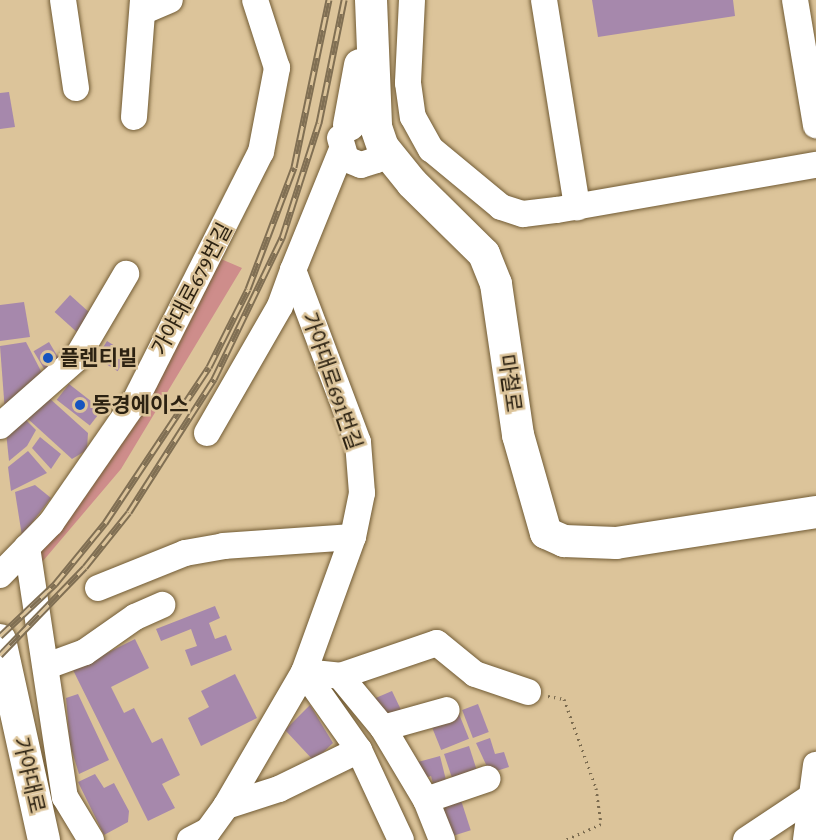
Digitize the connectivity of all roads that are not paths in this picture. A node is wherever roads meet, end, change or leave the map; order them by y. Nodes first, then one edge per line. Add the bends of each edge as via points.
1 (63, 0) edge
2 (170, 0) edge
3 (255, 0) edge
4 (412, 0) edge
5 (544, 0) edge
6 (795, 0) edge
7 (371, 1) edge
8 (144, 6) edge
9 (76, 88) dead end
10 (134, 117) dead end
11 (816, 124) edge
12 (362, 138) junction
13 (816, 165) edge
14 (577, 207) junction
15 (293, 270) junction
16 (126, 274) dead end
17 (2, 426) edge
18 (207, 433) dead end
19 (816, 512) edge
20 (353, 537) junction
21 (27, 547) junction
22 (0, 575) edge
23 (98, 588) dead end
24 (162, 605) dead end
25 (0, 640) edge
26 (47, 666) junction
27 (304, 672) junction
28 (340, 676) junction
29 (528, 692) road end
30 (447, 710) dead end
31 (10, 727) edge
32 (383, 728) junction
33 (359, 750) junction
34 (816, 765) edge
35 (487, 779) dead end
36 (811, 797) junction
37 (426, 800) junction
38 (226, 806) junction
39 (44, 840) edge
40 (91, 840) edge
41 (190, 840) edge
42 (401, 840) edge
43 (442, 840) edge
44 (746, 840) edge
45 (806, 840) edge

1 - 9 street
2 - 8 street
3 - 21 street, 가야대로679번길 via 277,68 261,152 225,230 175,314 134,403 51,524
4 - 14 street via 408,83 413,117 431,149 501,207 523,214
5 - 14 street
6 - 11 street
7 - 12 main road
8 - 10 street
12 - 15 street
12 - 19 main road, 마철로 via 484,254 496,284 518,435 546,533 564,541 616,543
13 - 14 street
15 - 18 street via 280,306
15 - 20 street, 가야대로691번길 via 358,442 362,493
16 - 17 street via 76,359
20 - 23 street via 195,552
20 - 27 street, 가야대로691번길
21 - 22 street, 가야대로679번길
21 - 26 street
24 - 26 street via 135,617 85,652
25 - 31 main road, 가야대로
26 - 40 street via 65,797
27 - 28 street
27 - 33 street
27 - 38 street, 가야대로691번길
28 - 29 street via 437,643 475,674
28 - 32 street
30 - 32 street
31 - 39 main road, 가야대로
32 - 37 street
33 - 38 street via 279,789
33 - 42 street
34 - 36 street
35 - 37 street
36 - 44 street
36 - 45 street
37 - 43 street
38 - 41 street, 가야대로691번길 via 208,831

